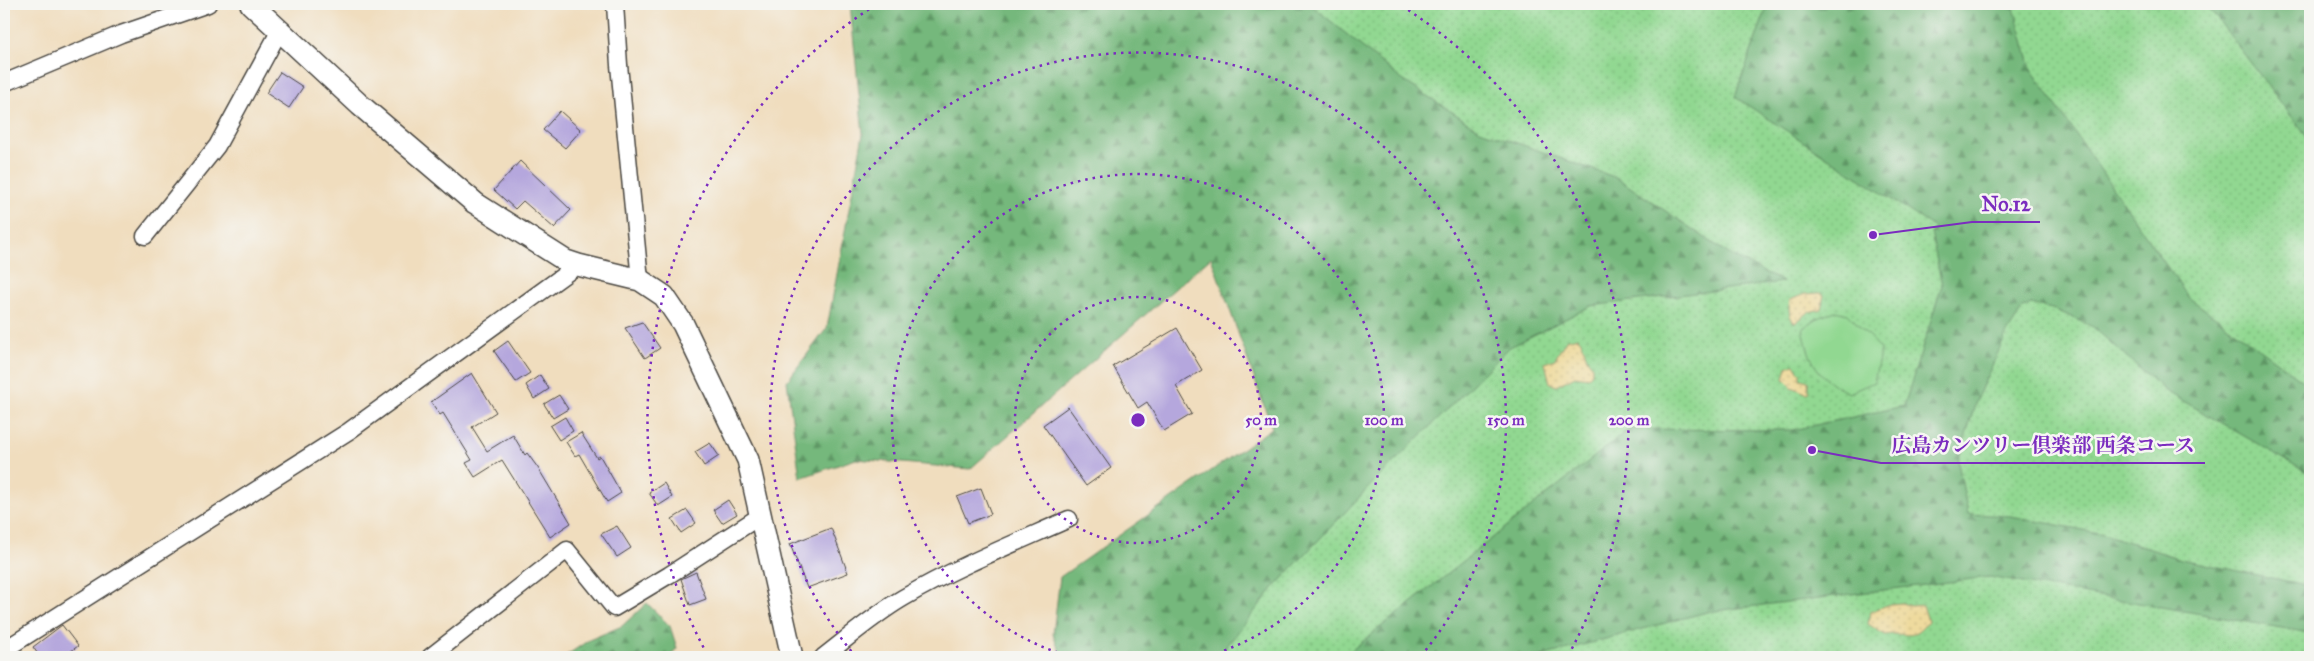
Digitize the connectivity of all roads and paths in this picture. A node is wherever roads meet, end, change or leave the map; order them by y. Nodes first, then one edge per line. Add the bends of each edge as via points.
1 (208, 4) edge
2 (251, 4) edge
3 (615, 4) edge
4 (280, 30) junction
5 (4, 83) edge
6 (145, 236) dead end
7 (578, 265) junction
8 (640, 280) junction
9 (760, 516) junction
10 (1069, 519) dead end
11 (4, 650) edge
12 (430, 657) edge
13 (792, 657) edge
14 (823, 657) edge

1 - 5 street via 121,34
2 - 4 street
3 - 8 street
4 - 6 street via 217,146
4 - 7 street via 366,111 475,203 566,261
7 - 8 street
7 - 11 street via 350,431
8 - 9 street via 664,296 684,324 748,460
9 - 12 street via 614,608 567,550
9 - 13 street
10 - 14 street via 953,571 902,599 865,623

